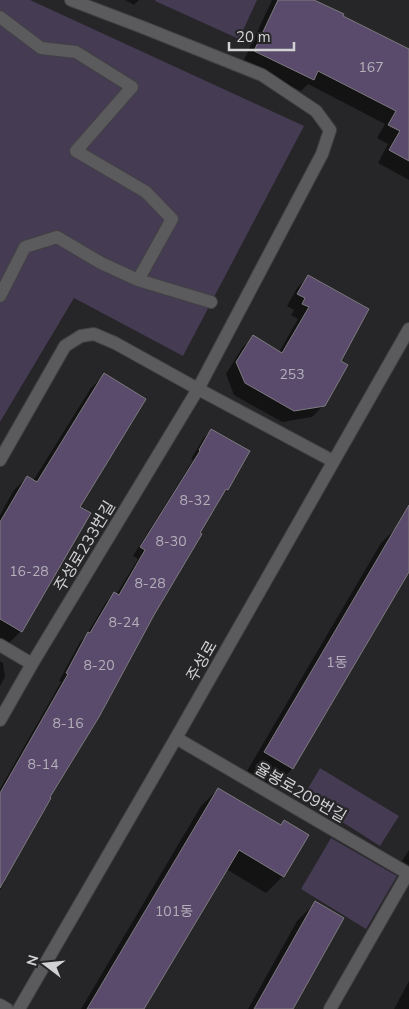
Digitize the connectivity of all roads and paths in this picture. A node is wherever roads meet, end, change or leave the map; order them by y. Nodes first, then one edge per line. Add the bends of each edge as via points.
1 (71, 0) edge
2 (0, 18) edge
3 (138, 280) junction
4 (0, 296) edge
5 (211, 302) dead end
6 (409, 329) edge
7 (198, 389) junction
8 (0, 460) edge
9 (333, 461) junction
10 (0, 645) edge
11 (32, 664) junction
12 (0, 720) edge
13 (176, 738) junction
14 (408, 874) edge
15 (0, 1005) edge
16 (7, 1009) edge
17 (19, 1009) edge
18 (330, 1009) edge

1 - 7 street, 주성로233번길 via 262,75 316,111 330,130 322,154
2 - 3 street via 41,48 76,52 132,88 76,151 146,192 172,219
3 - 4 street via 101,263 57,236 24,247
3 - 5 street
6 - 9 street, 주성로
7 - 8 street via 115,343 94,334 81,336 65,346
7 - 9 street
7 - 11 street, 주성로233번길
9 - 13 street, 주성로
10 - 11 street
11 - 12 street, 주성로233번길
13 - 14 street, 율봉로209번길
13 - 17 street, 주성로
14 - 18 street
15 - 16 street

